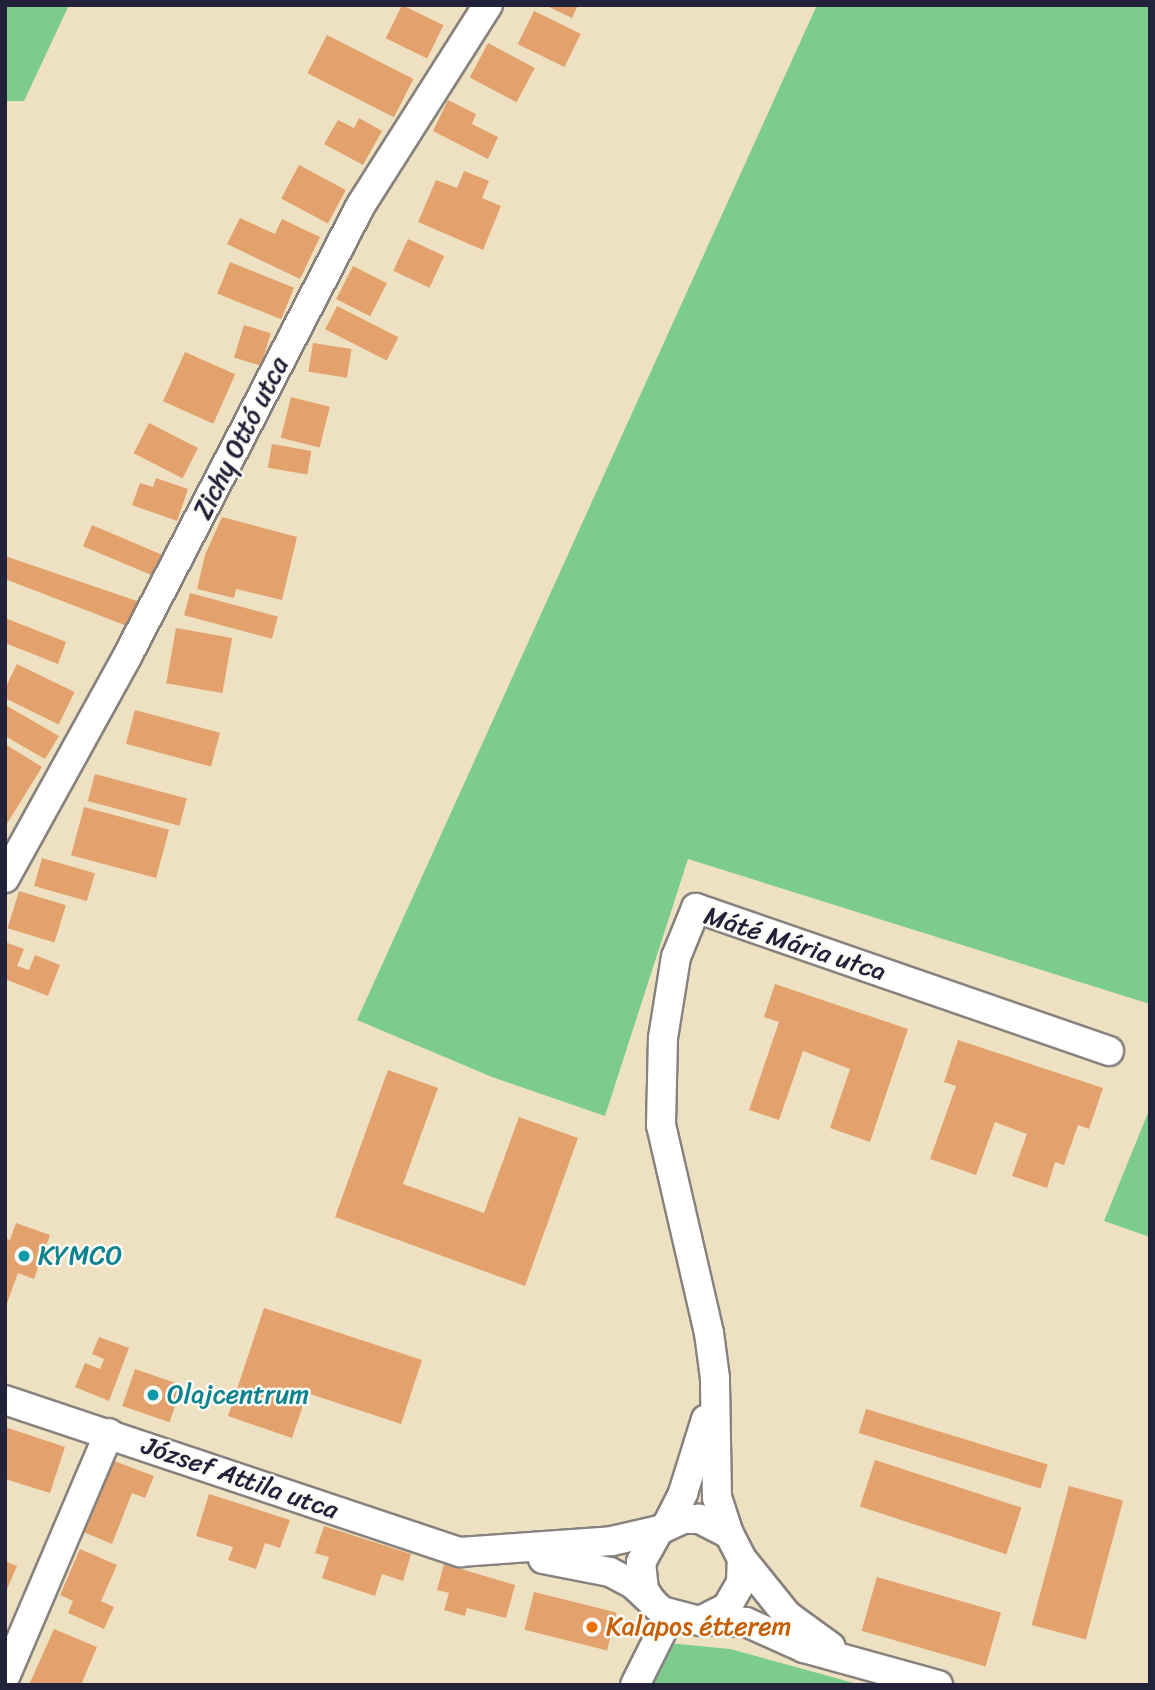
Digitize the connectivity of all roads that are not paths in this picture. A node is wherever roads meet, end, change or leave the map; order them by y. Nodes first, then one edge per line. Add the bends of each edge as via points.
1 (488, 5) edge
2 (5, 878) edge
3 (1109, 1051) dead end
4 (715, 1378) junction
5 (5, 1400) edge
6 (109, 1433) junction
7 (663, 1527) junction
8 (729, 1534) junction
9 (475, 1553) junction
10 (741, 1559) junction
11 (661, 1609) junction
12 (700, 1620) junction
13 (855, 1660) junction
14 (5, 1677) edge
15 (635, 1685) edge
16 (937, 1685) edge

1 - 2 street, Zichy Ottó utca via 361,205 128,655
3 - 4 street, Máté Mária utca via 696,908 676,957 665,1025 661,1125
4 - 7 street, Máté Mária utca via 690,1474
4 - 8 street, Máté Mária utca via 717,1498
5 - 6 street, József Attila utca
6 - 9 street, József Attila utca via 447,1548
6 - 14 street
7 - 8 street, József Attila utca via 699,1519
7 - 9 street, József Attila utca via 612,1541
7 - 11 street via 641,1562 644,1590
8 - 10 street
9 - 11 street, József Attila utca via 589,1566 622,1577
10 - 12 street via 737,1594 727,1607
10 - 13 street via 786,1615
11 - 12 street
11 - 15 street
12 - 13 street via 746,1622 804,1648
13 - 16 street

